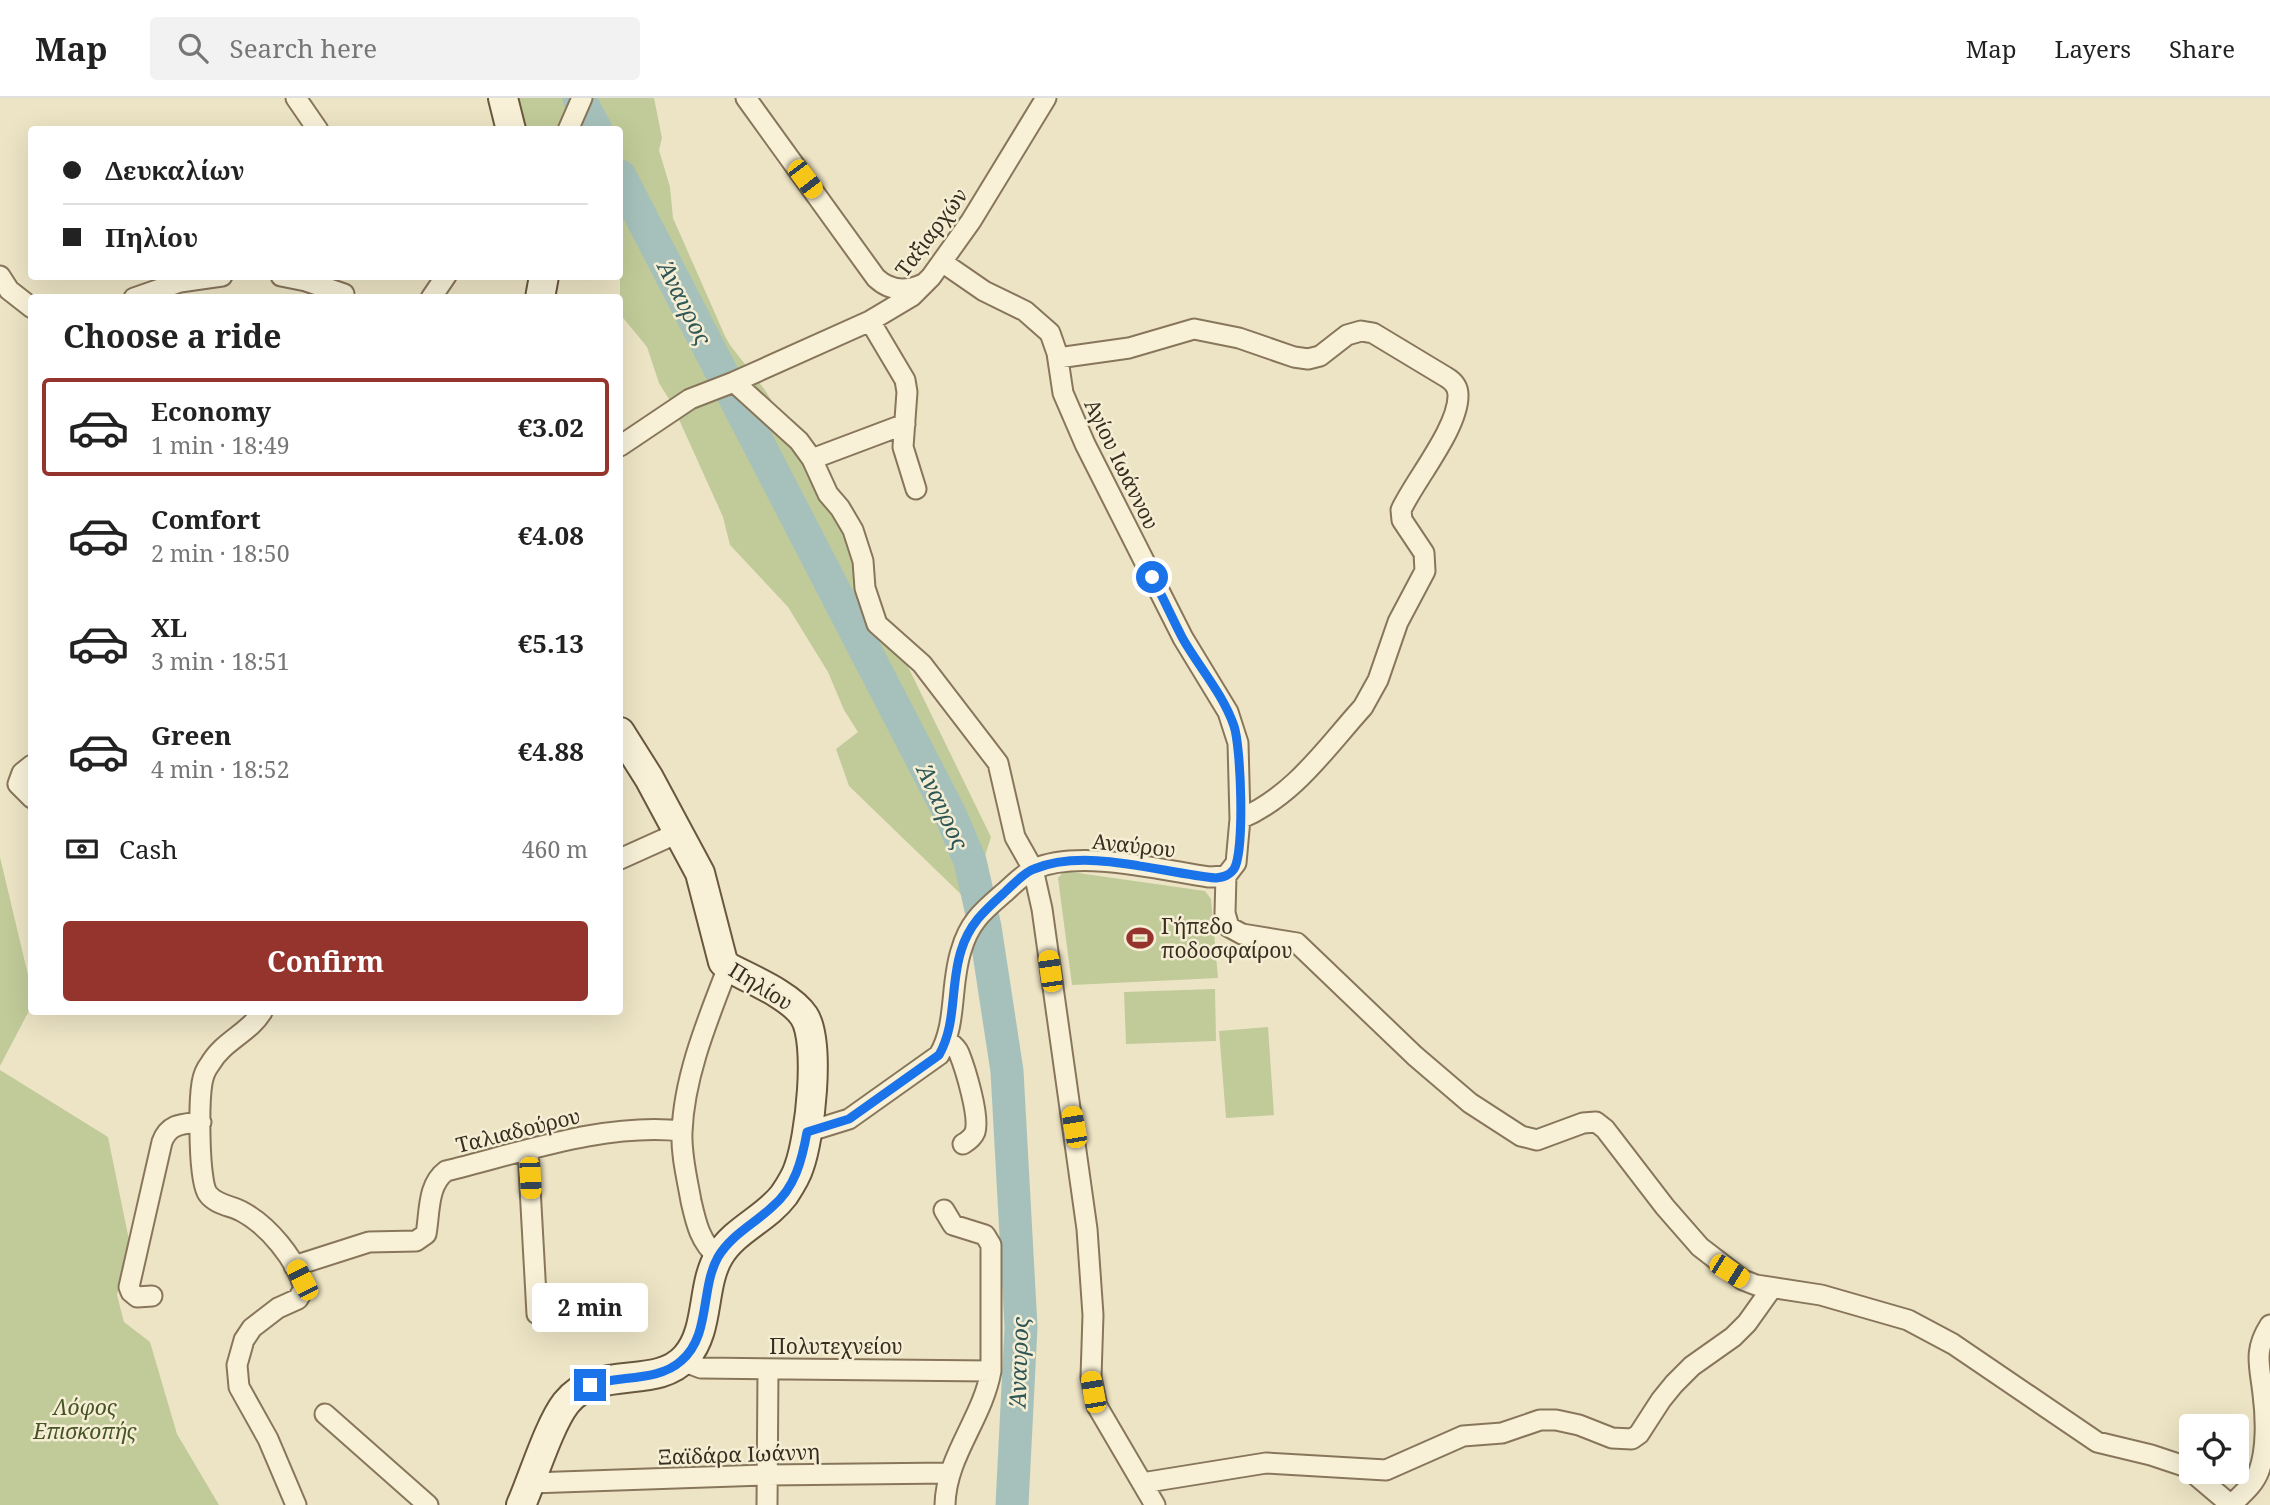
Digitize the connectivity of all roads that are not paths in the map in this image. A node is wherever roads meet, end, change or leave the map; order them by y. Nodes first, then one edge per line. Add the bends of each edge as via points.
1 (296, 98) edge
2 (503, 98) edge
3 (582, 98) edge
4 (746, 98) edge
5 (1046, 98) edge
6 (570, 124) edge
7 (315, 126) edge
8 (510, 126) edge
9 (942, 262) junction
10 (0, 276) edge
11 (194, 280) edge
12 (301, 280) edge
13 (927, 282) junction
14 (345, 289) edge
15 (146, 294) edge
16 (28, 310) edge
17 (870, 321) junction
18 (1058, 358) junction
19 (732, 383) junction
20 (905, 424) junction
21 (623, 444) edge
22 (811, 459) junction
23 (916, 489) dead end
24 (623, 737) edge
25 (28, 768) edge
26 (28, 794) edge
27 (1240, 819) junction
28 (680, 832) junction
29 (623, 858) edge
30 (1033, 869) junction
31 (1226, 876) junction
32 (728, 967) junction
33 (260, 1015) edge
34 (947, 1041) junction
35 (201, 1122) junction
36 (682, 1130) junction
37 (807, 1132) junction
38 (963, 1144) dead end
39 (528, 1151) junction
40 (944, 1210) dead end
41 (718, 1257) junction
42 (294, 1266) junction
43 (1772, 1288) junction
44 (152, 1296) dead end
45 (537, 1314) dead end
46 (2270, 1325) edge
47 (682, 1361) junction
48 (768, 1369) junction
49 (991, 1371) junction
50 (2267, 1396) edge
51 (325, 1414) dead end
52 (2179, 1464) edge
53 (950, 1473) junction
54 (767, 1475) junction
55 (1143, 1483) junction
56 (2206, 1484) edge
57 (526, 1494) edge
58 (296, 1505) edge
59 (428, 1505) edge
60 (767, 1505) edge
61 (945, 1505) edge
62 (1155, 1505) edge
63 (2231, 1505) edge

1 - 7 street
2 - 8 main road
3 - 6 street
4 - 13 street via 876,278 903,290
5 - 9 street, Ταξιαρχών
9 - 13 street, Ταξιαρχών
9 - 18 street, Αγίου Ιωάννου via 1040,322 1054,341
10 - 16 street
11 - 15 street
12 - 14 street
13 - 17 street, Ταξιαρχών
17 - 19 street, Ταξιαρχών
17 - 20 street via 905,380
18 - 27 street, Αγίου Ιωάννου via 1063,393 1085,444 1183,638 1234,725
18 - 27 street via 1129,348 1194,329 1308,359 1361,331 1378,336 1455,384 1458,398 1451,420 1401,510 1402,520 1424,553 1425,571 1398,622 1371,694 1292,787
19 - 21 street, Ταξιαρχών via 690,399
19 - 22 street via 785,426
20 - 22 street
20 - 23 street via 904,452
22 - 30 street via 853,530 877,624 922,664 998,763 1015,837
24 - 28 main road, Πηλίου
25 - 26 street via 18,784
27 - 31 street, Αγίου Ιωάννου via 1236,863
28 - 29 street
28 - 32 main road, Πηλίου via 704,882 718,948
30 - 31 street, Αναύρου via 1060,862 1096,862
30 - 34 street, Αναύρου via 973,922 953,987
30 - 55 street via 1087,1229 1093,1304 1091,1377 1097,1406
31 - 43 street, Αγίου Ιωάννου via 1229,927 1242,934 1297,943 1415,1056 1470,1102 1521,1136 1537,1140 1596,1122 1700,1247 1743,1280
32 - 36 street via 693,1070
32 - 37 main road, Πηλίου via 787,1000 804,1016 812,1044
33 - 35 street via 210,1063 202,1084
34 - 37 street via 939,1055 849,1119
34 - 38 street via 958,1051 972,1099 975,1132
35 - 42 street via 206,1192 260,1223
35 - 44 street via 173,1126 162,1142 130,1287 137,1297
36 - 39 street, Ταλιαδούρου via 610,1132
36 - 41 street via 696,1222 706,1245
37 - 41 main road, Πηλίου via 798,1170 783,1196 731,1240
39 - 42 street, Ταλιαδούρου via 446,1171 438,1177 421,1239 369,1242
39 - 45 street
40 - 49 street via 953,1224 985,1235 991,1245
41 - 47 main road, Πηλίου via 699,1329
42 - 58 street via 302,1280 302,1294 252,1328 239,1353 237,1372 239,1387
43 - 52 street via 1821,1295 1908,1320 2097,1442
43 - 55 street via 1733,1338 1692,1366 1675,1384 1632,1439 1612,1438 1579,1424 1540,1420 1503,1433 1463,1436 1386,1470 1266,1463
46 - 50 street via 2258,1359
47 - 48 street, Πολυτεχνείου via 701,1368
47 - 57 main road via 659,1373 601,1381 576,1394 558,1416
48 - 49 street, Πολυτεχνείου
48 - 54 street
49 - 53 street via 988,1390
50 - 63 street via 2259,1471
51 - 59 street
53 - 54 street, Ξαϊδάρα Ιωάννη
53 - 61 street
54 - 57 street, Ξαϊδάρα Ιωάννη
54 - 60 street
55 - 62 street
56 - 63 street

